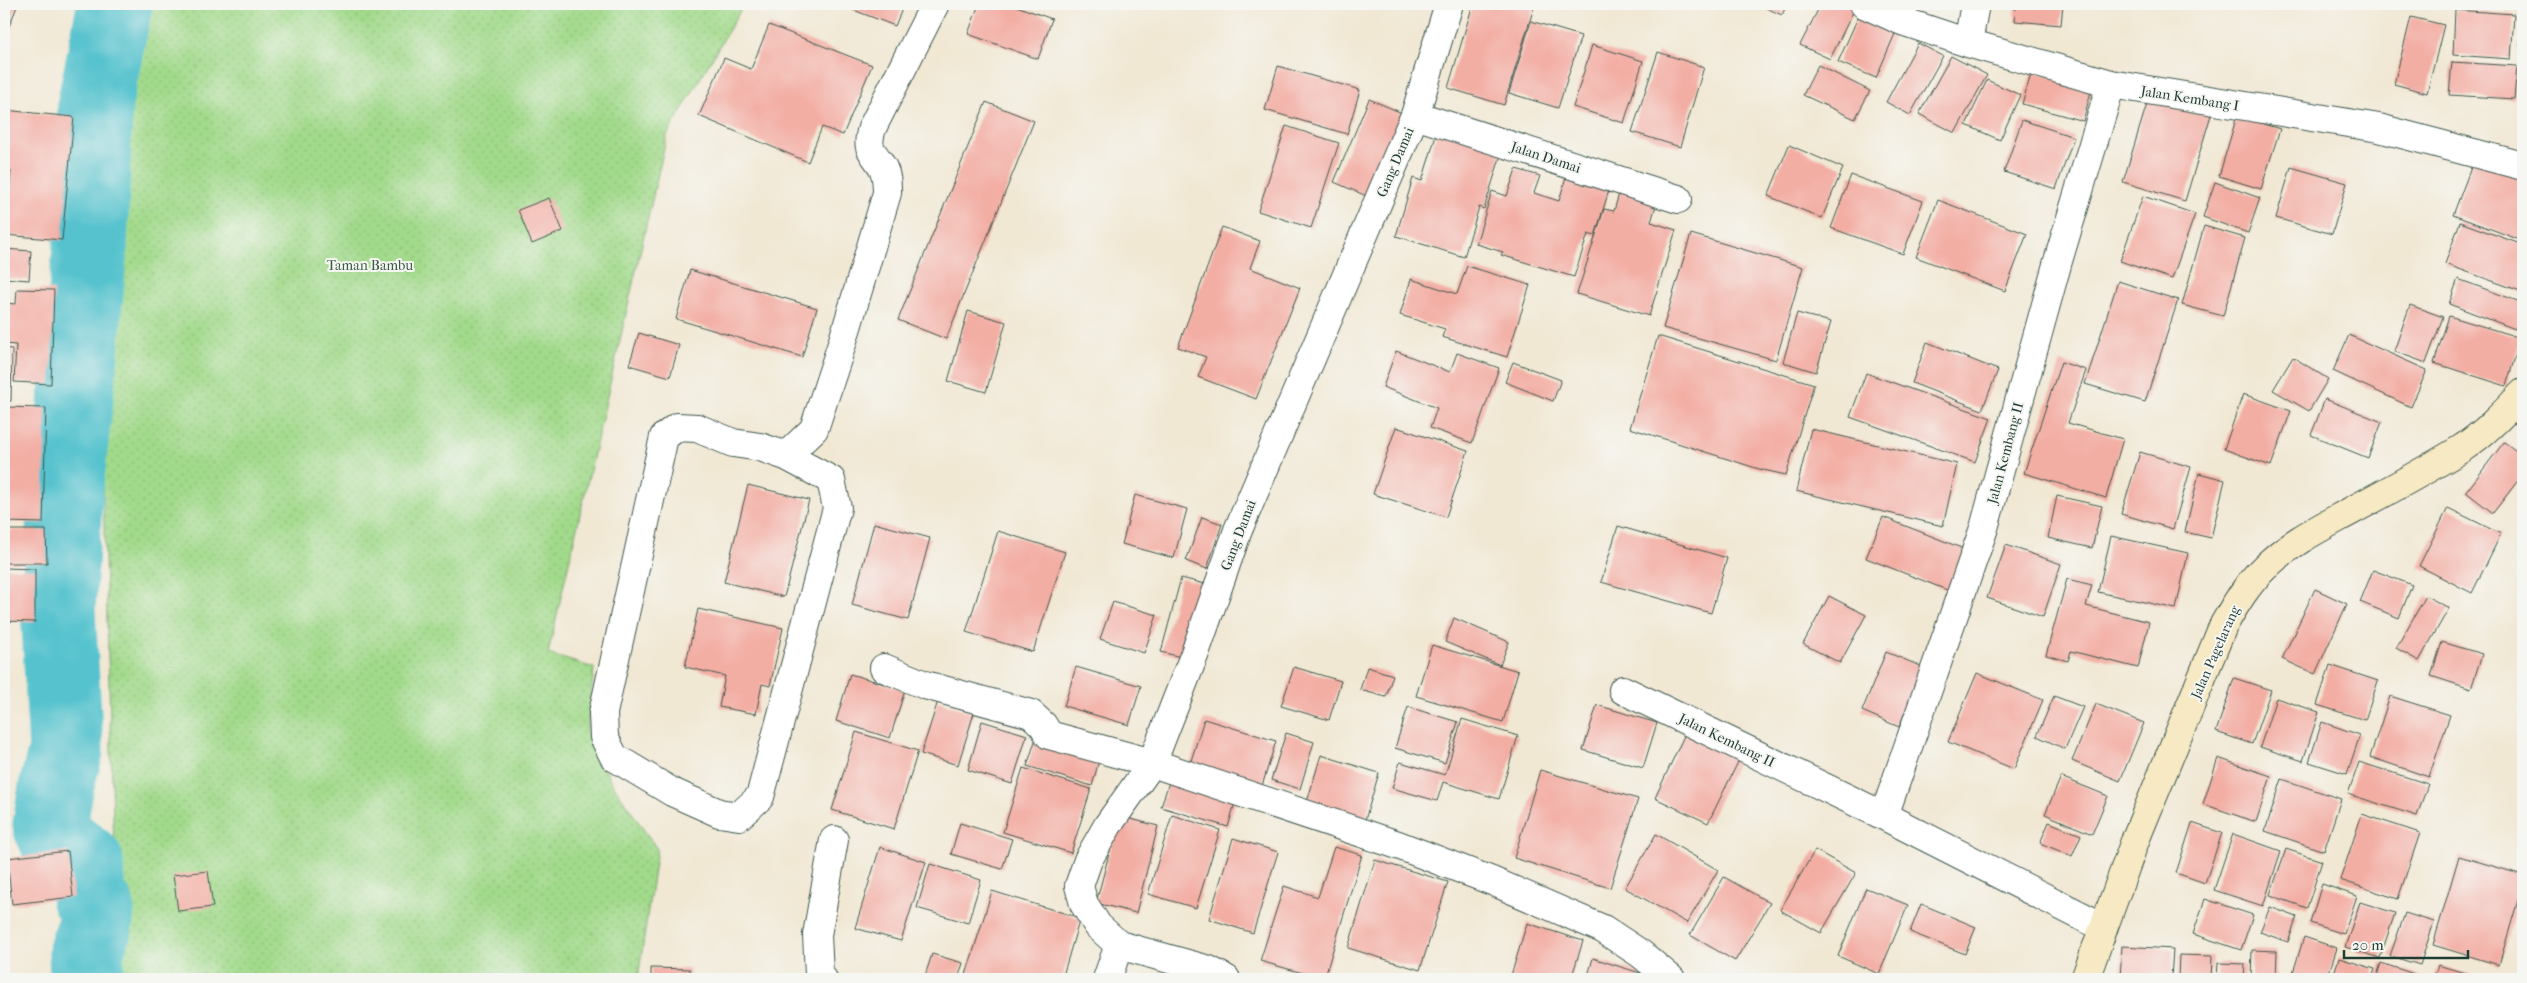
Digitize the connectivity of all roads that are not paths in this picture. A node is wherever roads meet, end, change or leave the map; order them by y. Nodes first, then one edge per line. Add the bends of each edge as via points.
1 (935, 4) edge
2 (1449, 4) edge
3 (1864, 4) edge
4 (1975, 4) edge
5 (1968, 43) junction
6 (2111, 84) junction
7 (1415, 115) junction
8 (2523, 166) edge
9 (1678, 199) dead end
10 (2523, 393) edge
11 (786, 456) junction
12 (884, 668) dead end
13 (1623, 690) dead end
14 (1152, 763) junction
15 (1884, 816) junction
16 (834, 840) dead end
17 (2102, 927) junction
18 (1120, 945) junction
19 (824, 979) edge
20 (1107, 979) edge
21 (1226, 979) edge
22 (1671, 979) edge
23 (2085, 979) edge

1 - 11 street via 872,128 868,142 883,168 887,193 842,347 814,429
2 - 7 street, Gang Damai
3 - 5 street, Jalan Kembang I via 1902,21
4 - 5 street
5 - 6 street, Jalan Kembang I
6 - 8 street, Jalan Kembang I via 2378,128
6 - 15 street, Jalan Kembang II via 1984,528
7 - 9 street, Jalan Damai
7 - 14 street, Gang Damai via 1238,530
10 - 17 street, Jalan Pagelarang via 2462,448 2289,547 2264,568 2240,597 2223,626
11 - 11 street via 733,442 697,428 677,427 664,437 602,713 604,737 614,757 672,792 718,813 739,816 760,797 837,508 831,480
12 - 14 street via 924,685 1031,714 1049,736
13 - 15 street, Jalan Kembang II
14 - 18 street, Gang Damai via 1108,825 1088,860 1079,886 1084,904 1098,926
14 - 22 street via 1398,845 1492,881 1604,929
15 - 17 street, Jalan Kembang II
16 - 19 street via 817,935 819,974
17 - 23 street, Jalan Pagelarang
18 - 20 street
18 - 21 street, Gang Damai via 1209,970

